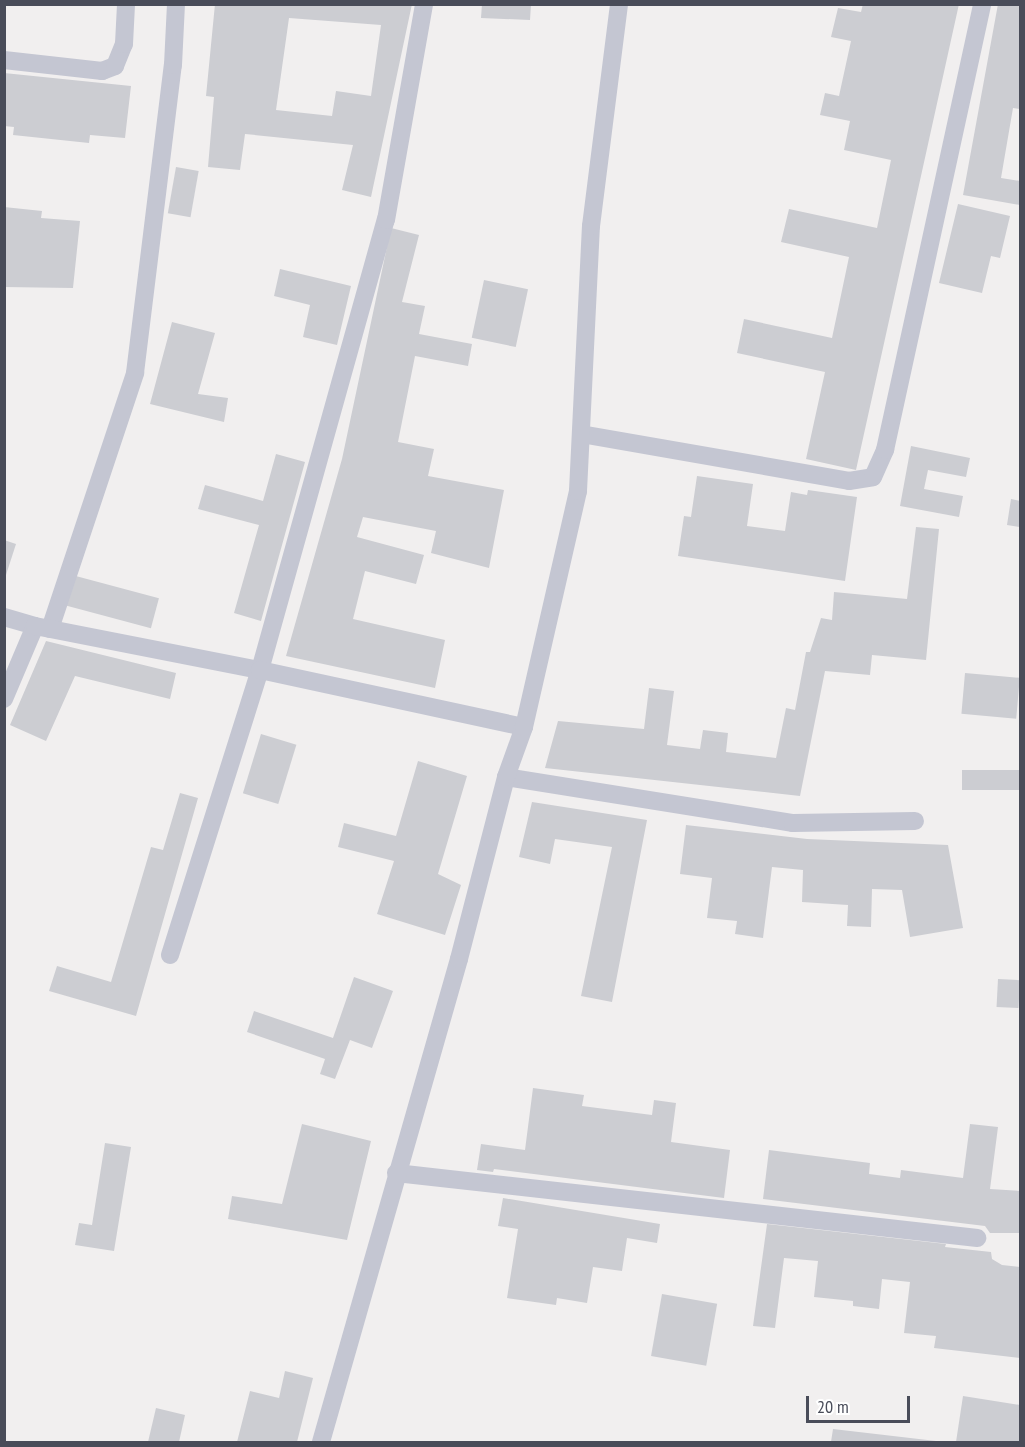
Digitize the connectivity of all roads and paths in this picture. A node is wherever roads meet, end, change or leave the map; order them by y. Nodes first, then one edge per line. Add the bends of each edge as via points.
1 (126, 4) edge
2 (177, 4) edge
3 (424, 4) edge
4 (619, 4) edge
5 (982, 4) edge
6 (4, 60) edge
7 (581, 434) junction
8 (4, 617) edge
9 (43, 627) junction
10 (260, 670) junction
11 (4, 699) edge
12 (524, 727) junction
13 (506, 777) junction
14 (915, 821) dead end
15 (170, 955) dead end
16 (396, 1173) junction
17 (977, 1238) dead end
18 (321, 1443) edge

1 - 6 lane via 124,44 115,66 102,71
2 - 9 lane via 135,373
3 - 10 lane via 386,220
4 - 7 lane via 591,226
5 - 7 lane via 885,450 873,477 849,481
7 - 12 lane via 578,491
8 - 9 lane
9 - 10 lane
9 - 11 lane
10 - 12 lane
10 - 15 lane
12 - 13 lane
13 - 14 lane via 793,823
13 - 16 lane via 459,959
16 - 17 lane
16 - 18 lane

